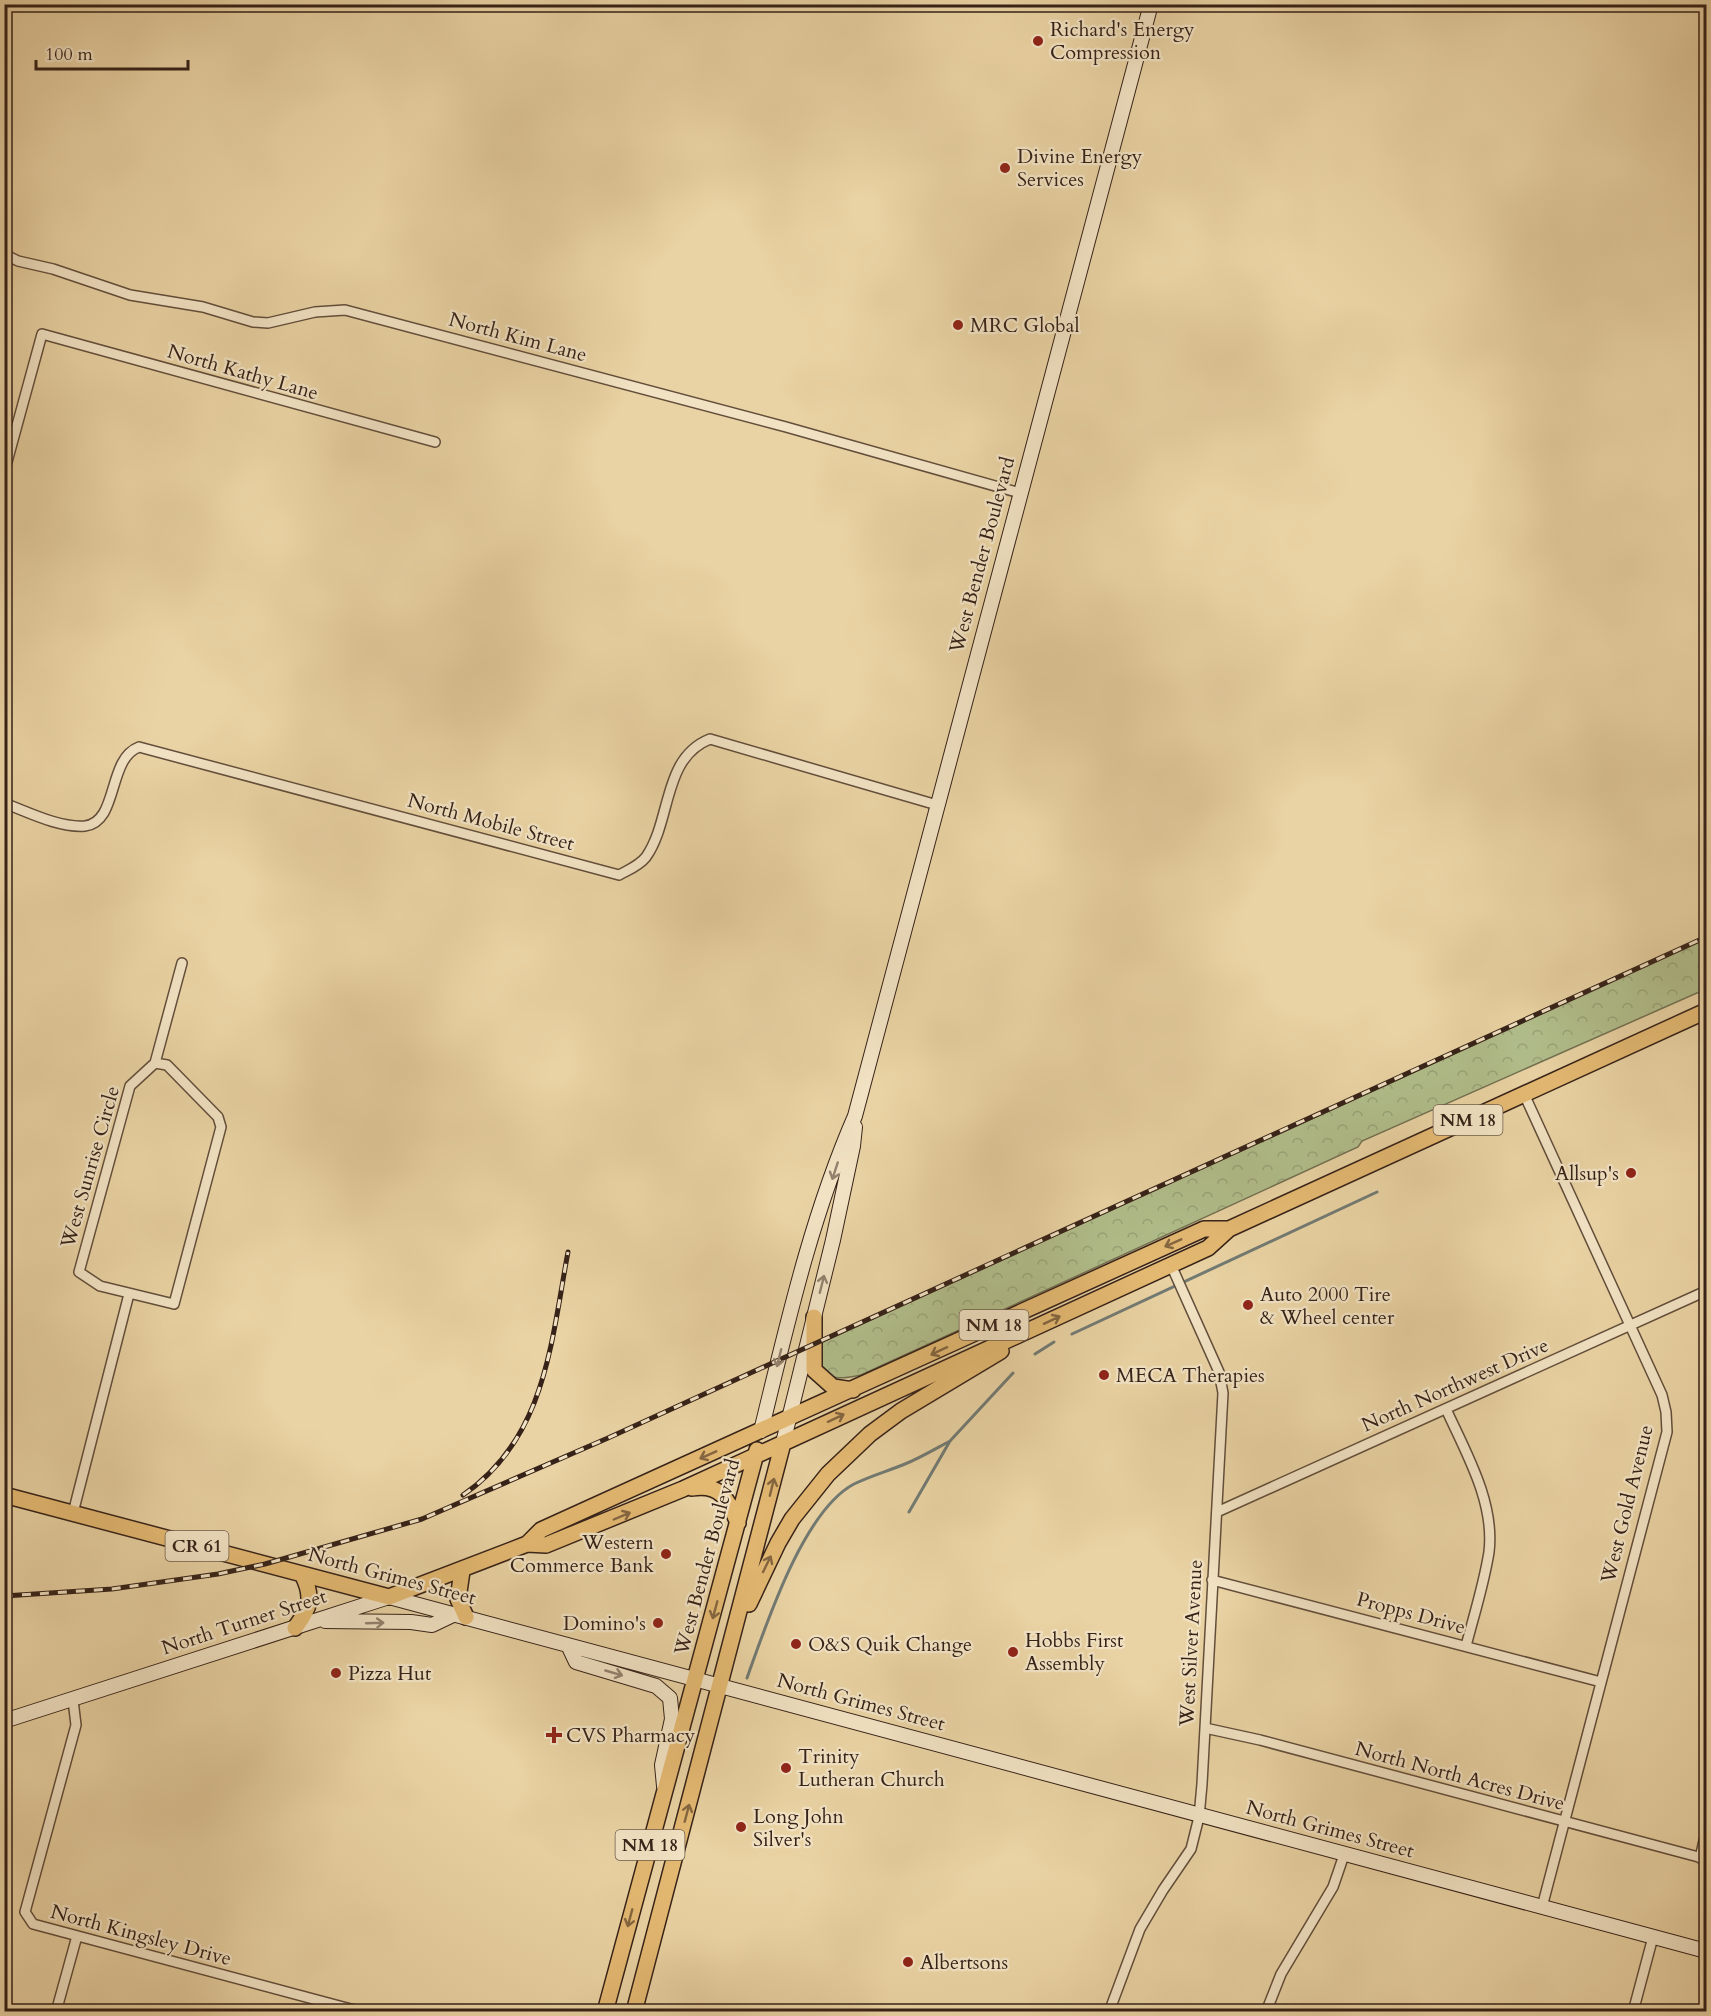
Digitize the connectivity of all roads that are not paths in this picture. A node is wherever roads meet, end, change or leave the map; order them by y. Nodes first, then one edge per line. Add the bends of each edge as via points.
1 (1151, 4) edge
2 (4, 254) edge
3 (435, 442) dead end
4 (4, 473) edge
5 (1020, 493) junction
6 (4, 803) edge
7 (937, 805) junction
8 (182, 963) dead end
9 (1707, 1011) edge
10 (155, 1063) junction
11 (1524, 1094) junction
12 (855, 1116) junction
13 (1229, 1229) junction
14 (1171, 1265) junction
15 (1707, 1291) edge
16 (129, 1294) junction
17 (814, 1317) junction
18 (1630, 1326) junction
19 (1015, 1336) junction
20 (853, 1390) junction
21 (1446, 1409) junction
22 (789, 1419) junction
23 (761, 1431) junction
24 (783, 1443) junction
25 (755, 1456) junction
26 (683, 1489) junction
27 (4, 1495) edge
28 (1217, 1512) junction
29 (73, 1513) junction
30 (738, 1522) junction
31 (527, 1544) junction
32 (462, 1571) junction
33 (302, 1574) junction
34 (1212, 1580) junction
35 (389, 1597) junction
36 (461, 1616) junction
37 (317, 1621) junction
38 (295, 1628) junction
39 (734, 1636) junction
40 (568, 1645) junction
41 (1466, 1646) junction
42 (696, 1679) junction
43 (1601, 1682) junction
44 (721, 1686) junction
45 (73, 1700) junction
46 (4, 1721) edge
47 (1205, 1728) junction
48 (665, 1791) junction
49 (1199, 1816) junction
50 (1564, 1823) junction
51 (1707, 1832) edge
52 (1344, 1855) junction
53 (1703, 1859) edge
54 (639, 1886) junction
55 (666, 1893) junction
56 (1542, 1907) junction
57 (76, 1936) junction
58 (1653, 1937) junction
59 (1707, 1951) edge
60 (56, 2012) edge
61 (362, 2012) edge
62 (605, 2012) edge
63 (634, 2012) edge
64 (1109, 2012) edge
65 (1266, 2012) edge
66 (1633, 2012) edge

1 - 5 main road, West Bender Boulevard
2 - 5 street, North Kim Lane via 130,295 203,307 253,322 268,324 315,312 345,310
3 - 4 street, North Kathy Lane via 42,334
5 - 7 main road, West Bender Boulevard
6 - 7 street, North Mobile Street via 58,822 85,826 97,820 106,807 117,771 130,750 140,747 619,875 645,858 679,767 696,745 710,739
7 - 12 main road, West Bender Boulevard
8 - 10 street
9 - 11 main road, NM 18
10 - 16 street, West Sunrise Circle via 130,1086 79,1272 100,1286
10 - 16 street, West Sunrise Circle via 167,1065 212,1111 221,1133 174,1304
11 - 13 main road, NM 18
11 - 18 street, West Gold Avenue
17 -> 12 main road, West Bender Boulevard via 853,1146
12 -> 23 main road, West Bender Boulevard via 796,1287
13 - 14 main road, NM 18 via 1208,1248
13 -> 20 main road, NM 18 via 1204,1229
19 -> 14 main road, NM 18
14 - 28 street, West Silver Avenue via 1219,1372 1223,1393
15 - 18 street, North Northwest Drive
16 - 29 street
17 - 20 main road via 814,1370 833,1388
17 - 22 main road, West Bender Boulevard
18 - 21 street, North Northwest Drive
18 - 43 street, West Gold Avenue via 1662,1395 1666,1432
24 -> 19 main road, NM 18
39 -> 19 main road via 777,1544 828,1474 878,1428 999,1354
20 - 22 main road, NM 18
21 - 28 street, North Northwest Drive
21 - 41 street via 1482,1490 1488,1518 1489,1550
22 - 23 main road, NM 18
22 - 24 main road, West Bender Boulevard
23 - 25 main road, West Bender Boulevard / NM 18
23 -> 31 main road, North Turner Street via 541,1530
24 - 25 main road, North Turner Street
39 -> 24 main road, West Bender Boulevard / NM 18
25 - 26 main road, North Turner Street
25 - 30 main road, West Bender Boulevard / NM 18
26 - 30 main road via 715,1488 728,1499
31 -> 26 main road, North Turner Street via 546,1545
27 - 29 main road, North Grimes Street / CR 61
28 - 34 street, West Silver Avenue
29 - 33 main road, North Grimes Street / CR 61
30 -> 42 main road, West Bender Boulevard / NM 18
31 - 32 main road, North Turner Street
32 - 35 main road, North Turner Street
32 - 36 main road via 458,1599
33 - 35 main road, North Grimes Street / CR 61
33 - 38 main road via 311,1599
34 - 41 street, Propps Drive
34 - 47 street, West Silver Avenue
35 - 36 main road, North Grimes Street / CR 61
35 - 37 main road, North Turner Street
37 -> 36 main road via 432,1625
36 - 40 main road, North Grimes Street / CR 61
37 - 38 main road, North Turner Street
38 - 45 main road, North Turner Street
39 - 44 main road, West Bender Boulevard / NM 18
40 - 42 main road, North Grimes Street / CR 61
40 -> 48 main road via 576,1662 656,1686 670,1698 672,1719 662,1764
41 - 43 street, Propps Drive
42 - 44 main road, North Grimes Street / CR 61
42 - 48 main road, West Bender Boulevard / NM 18
43 - 50 street, West Gold Avenue
44 - 49 main road, North Grimes Street / CR 61
55 -> 44 main road, West Bender Boulevard / NM 18
45 - 46 main road, North Turner Street
45 - 57 street, North Kingsley Drive via 76,1725 26,1912 33,1924
47 - 49 street, West Silver Avenue
47 - 50 street, North North Acres Drive
48 - 54 main road, West Bender Boulevard / NM 18
49 - 52 main road, North Grimes Street / CR 61
49 - 64 street, West Silver Avenue via 1184,1862 1162,1890 1140,1929
50 - 53 street, North North Acres Drive
50 - 56 street, West Gold Avenue
51 - 53 street
52 - 56 main road, North Grimes Street / CR 61
52 - 65 street via 1333,1887 1281,1974
54 - 55 main road
54 -> 62 main road, West Bender Boulevard / NM 18
55 - 63 main road, West Bender Boulevard / NM 18
56 - 58 main road, North Grimes Street / CR 61
57 - 60 street
57 - 61 street, North Kingsley Drive
58 - 59 main road, North Grimes Street / CR 61
58 - 66 street

